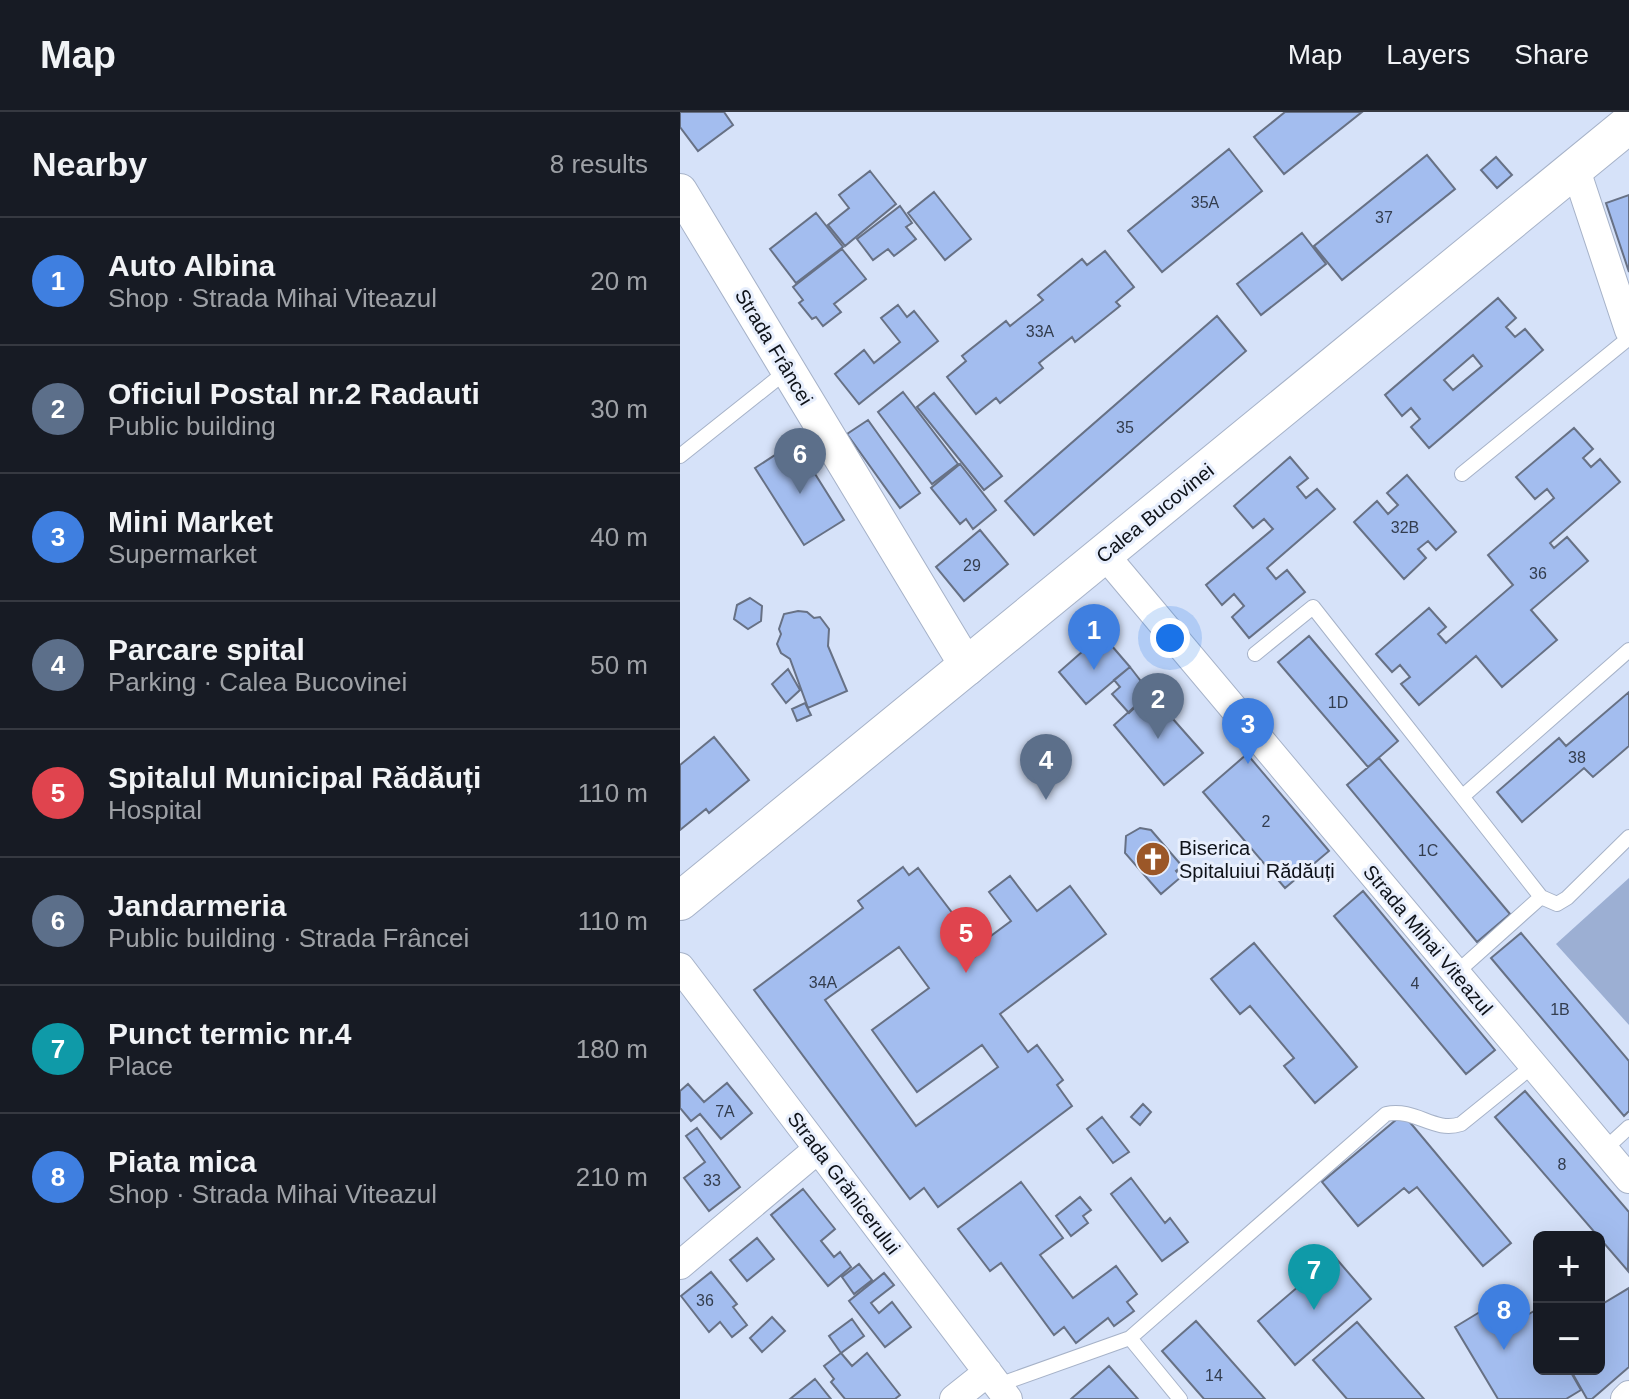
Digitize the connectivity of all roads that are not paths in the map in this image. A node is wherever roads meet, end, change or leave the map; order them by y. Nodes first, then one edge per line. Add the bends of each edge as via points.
1 (1629, 124) edge
2 (1576, 170) junction
3 (680, 191) edge
4 (1629, 330) edge
5 (1629, 338) edge
6 (788, 370) junction
7 (680, 456) edge
8 (1462, 474) dead end
9 (1104, 554) junction
10 (1629, 650) edge
11 (1255, 654) dead end
12 (968, 668) junction
13 (1463, 796) junction
14 (1629, 837) edge
15 (1541, 897) junction
16 (680, 901) edge
17 (680, 967) edge
18 (1456, 973) junction
19 (1534, 1065) junction
20 (1629, 1127) edge
21 (818, 1149) junction
22 (1605, 1149) junction
23 (1629, 1179) edge
24 (680, 1265) edge
25 (1130, 1338) junction
26 (998, 1385) edge
27 (954, 1399) edge
28 (1180, 1399) edge

1 - 2 main road, Calea Bucovinei
2 - 4 street
2 - 9 main road, Calea Bucovinei
3 - 6 street, Strada Frâncei
5 - 8 lane
6 - 7 lane
6 - 12 street, Strada Frâncei
9 - 12 main road, Calea Bucovinei
9 - 18 street, Strada Mihai Viteazul
10 - 13 lane
11 - 13 lane via 1313,607
12 - 16 main road, Calea Bucovinei
13 - 15 lane
14 - 15 lane via 1567,898 1557,904
15 - 18 lane
17 - 21 street, Strada Grănicerului
18 - 19 street, Strada Mihai Viteazul
19 - 22 street, Strada Mihai Viteazul
19 - 25 lane via 1461,1124 1443,1126 1406,1112 1386,1114
20 - 22 lane
21 - 24 street
21 - 26 street, Strada Grănicerului
22 - 23 street, Strada Mihai Viteazul
25 - 26 lane
25 - 28 lane
26 - 27 street

